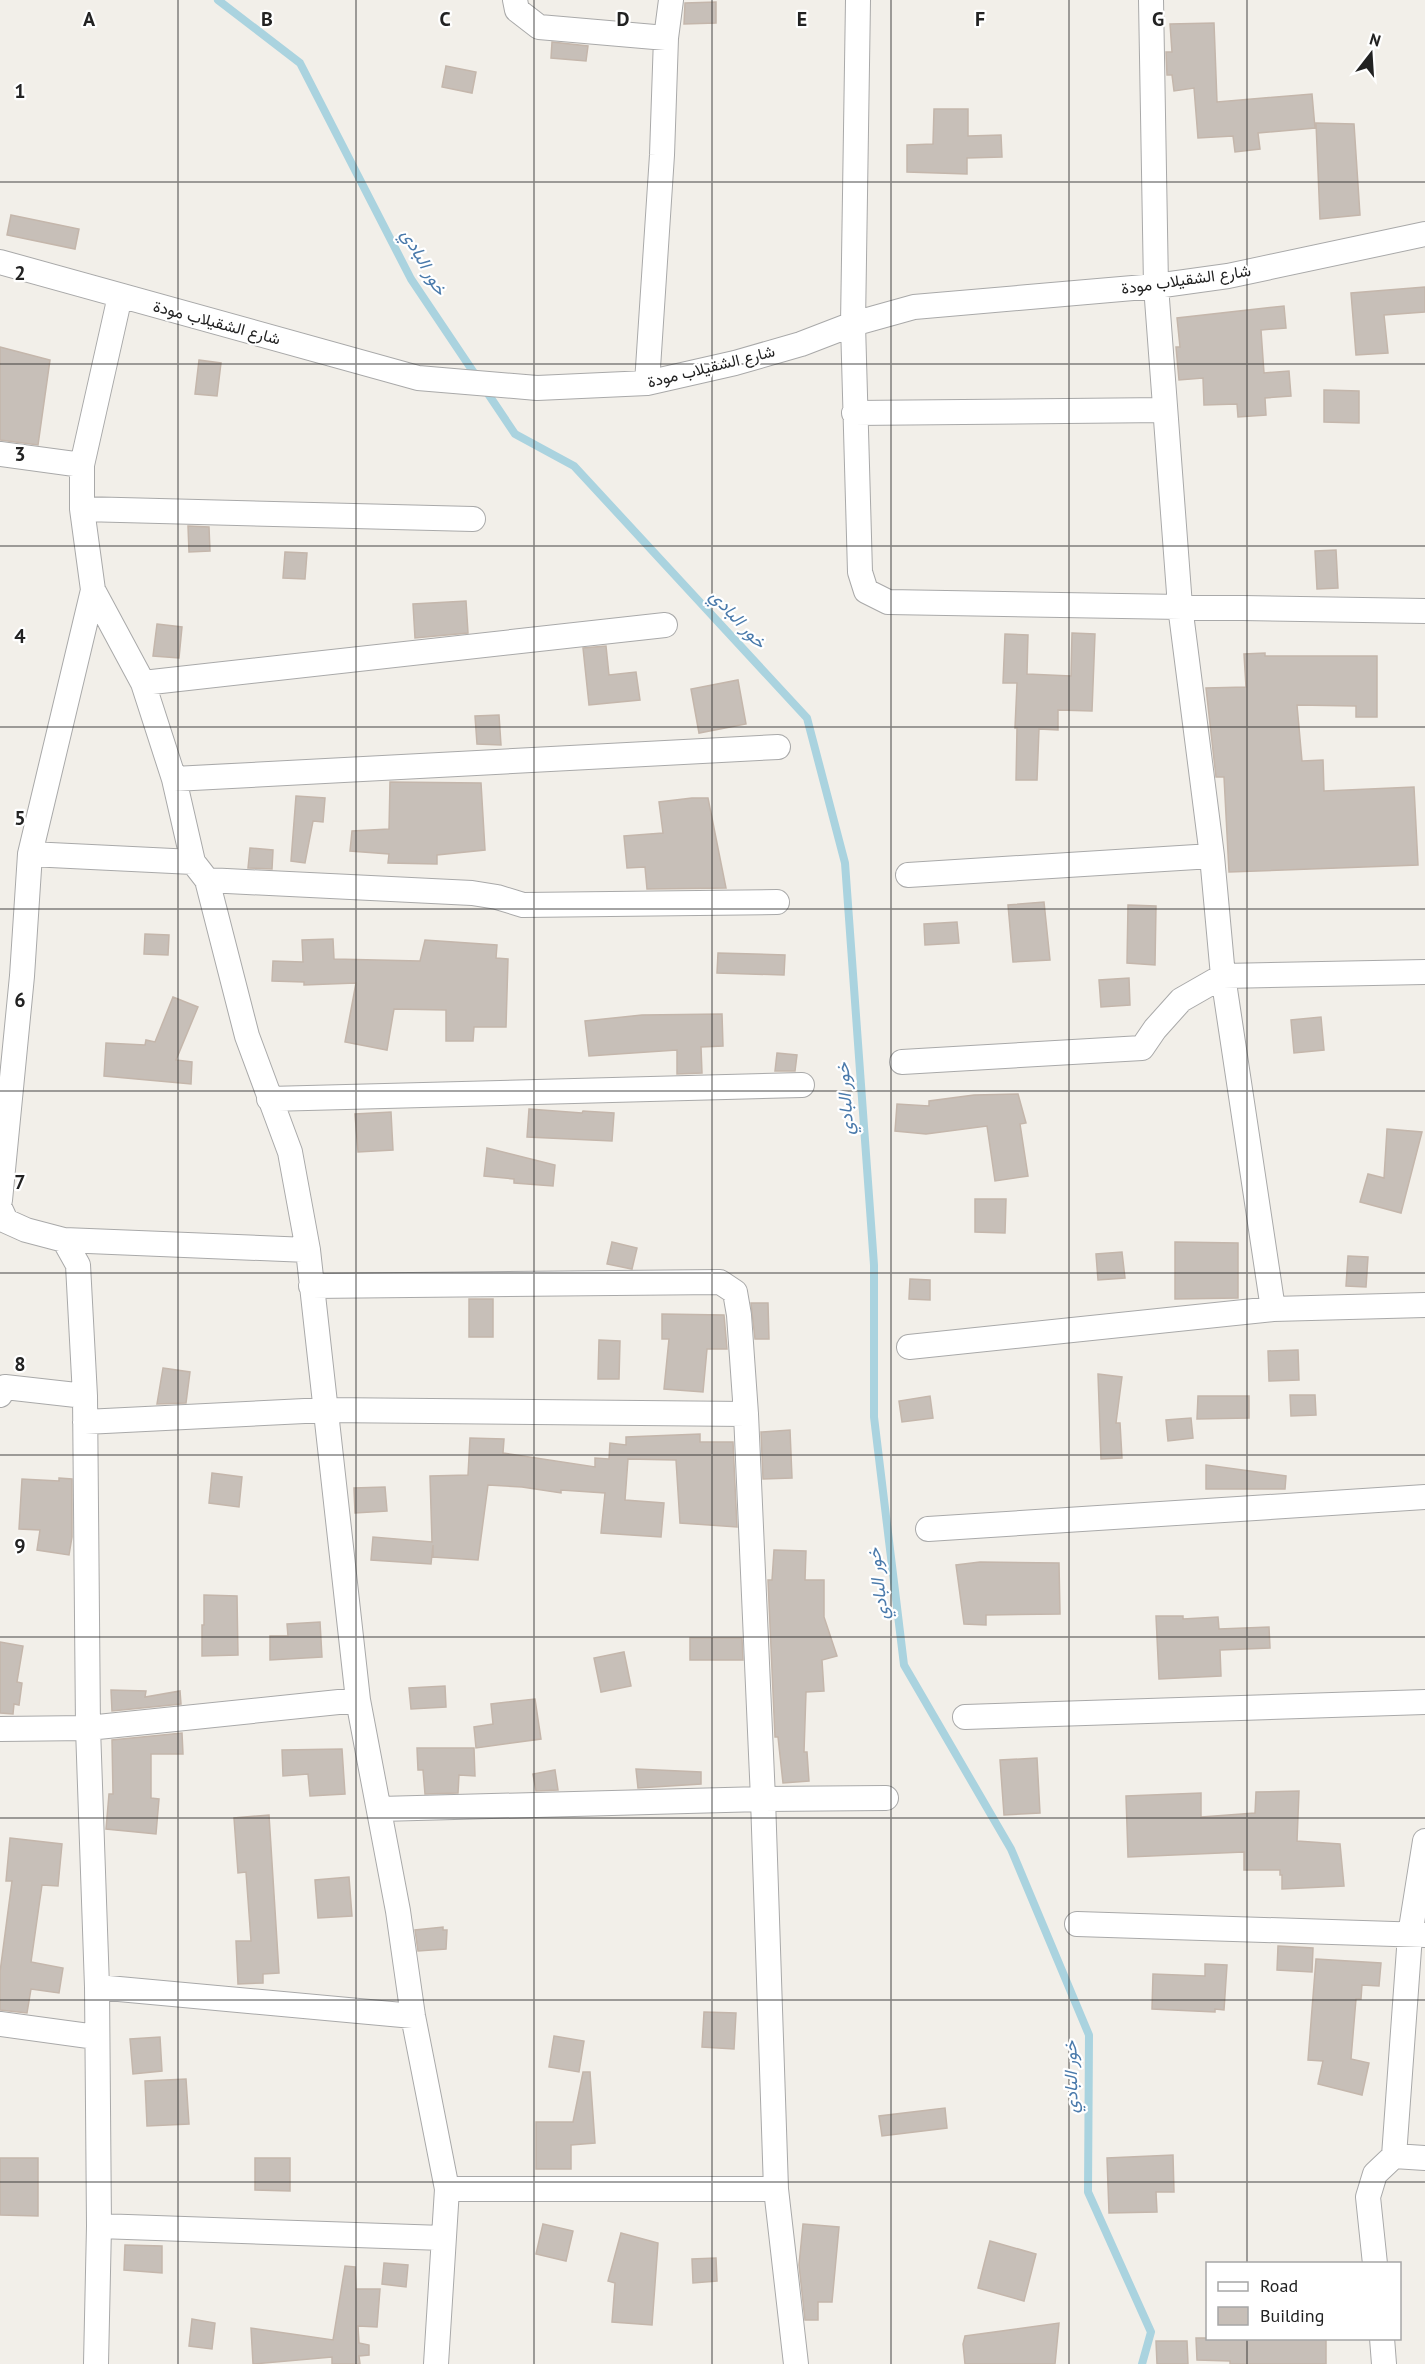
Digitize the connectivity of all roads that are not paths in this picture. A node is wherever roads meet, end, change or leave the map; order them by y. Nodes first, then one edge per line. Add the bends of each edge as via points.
1 (515, 0) edge
2 (671, 0) edge
3 (858, 0) edge
4 (1151, 0) edge
5 (666, 38) junction
6 (1425, 234) edge
7 (0, 262) edge
8 (1156, 286) junction
9 (120, 296) junction
10 (853, 324) junction
11 (647, 383) junction
12 (1165, 410) junction
13 (854, 413) junction
14 (0, 454) edge
15 (82, 465) junction
16 (82, 509) junction
17 (473, 519) dead end
18 (93, 590) junction
19 (1180, 606) junction
20 (1425, 611) edge
21 (665, 625) dead end
22 (143, 683) junction
23 (778, 747) dead end
24 (174, 779) junction
25 (30, 854) junction
26 (1212, 856) junction
27 (200, 871) junction
28 (908, 875) dead end
29 (777, 902) dead end
30 (1425, 972) edge
31 (11, 975) edge
32 (1223, 976) junction
33 (902, 1062) dead end
34 (802, 1084) dead end
35 (269, 1099) junction
36 (0, 1200) edge
37 (0, 1208) edge
38 (64, 1240) junction
39 (308, 1250) junction
40 (311, 1286) junction
41 (1425, 1305) edge
42 (1272, 1309) junction
43 (909, 1347) dead end
44 (0, 1395) edge
45 (85, 1396) junction
46 (325, 1410) junction
47 (746, 1414) junction
48 (85, 1422) junction
49 (1425, 1497) edge
50 (928, 1529) dead end
51 (358, 1700) junction
52 (1425, 1702) edge
53 (965, 1718) dead end
54 (88, 1728) junction
55 (0, 1730) edge
56 (886, 1798) dead end
57 (763, 1799) junction
58 (380, 1809) junction
59 (1425, 1840) edge
60 (1077, 1924) dead end
61 (1418, 1935) edge
62 (97, 1987) junction
63 (413, 2016) junction
64 (0, 2024) edge
65 (96, 2037) junction
66 (1394, 2156) junction
67 (1425, 2158) edge
68 (447, 2189) junction
69 (776, 2189) junction
70 (99, 2226) junction
71 (443, 2238) junction
72 (1375, 2262) edge
73 (1382, 2340) edge
74 (96, 2364) edge
75 (436, 2364) edge
76 (796, 2364) edge
77 (1384, 2364) edge

1 - 5 street via 517,10 539,27
2 - 5 street
3 - 10 street
4 - 8 street
5 - 11 street
6 - 8 street, شارع الشقيلاب مودة via 1228,276
7 - 9 street, شارع الشقيلاب مودة
8 - 10 street, شارع الشقيلاب مودة via 914,307
8 - 12 street
9 - 11 street, شارع الشقيلاب مودة via 417,378 537,388
9 - 15 street
10 - 11 street, شارع الشقيلاب مودة via 735,363
10 - 13 street
12 - 13 street
12 - 19 street
13 - 19 street via 860,572 866,591 888,602
14 - 15 street
15 - 16 street
16 - 17 street
16 - 18 street
18 - 22 street
18 - 25 street
19 - 20 street
19 - 26 street
21 - 22 street
22 - 24 street
23 - 24 street
24 - 27 street
25 - 27 street
25 - 31 street
26 - 28 street
26 - 32 street
27 - 29 street via 472,893 523,905
27 - 35 street
30 - 32 street
31 - 36 street
32 - 33 street via 1181,1000 1142,1048
32 - 42 street
34 - 35 street
35 - 39 street via 290,1152
37 - 38 street via 6,1221
38 - 39 street
38 - 45 street via 78,1265
39 - 40 street
40 - 46 street
40 - 47 street via 720,1282 735,1292
41 - 42 street
42 - 43 street
44 - 45 street via 5,1388
45 - 48 street
46 - 47 street
46 - 48 street
46 - 51 street
47 - 57 street
48 - 54 street
49 - 50 street
51 - 54 street
51 - 58 street
52 - 53 street
54 - 55 street
54 - 62 street
56 - 57 street
57 - 58 street
57 - 69 street
58 - 63 street
59 - 61 street
60 - 61 street
61 - 66 street
62 - 63 street
62 - 65 street
63 - 68 street
64 - 65 street
65 - 70 street
66 - 67 street
66 - 72 street via 1375,2174 1368,2198
68 - 69 street
68 - 71 street
69 - 76 street
70 - 71 street
70 - 74 street
71 - 75 street
73 - 77 street

